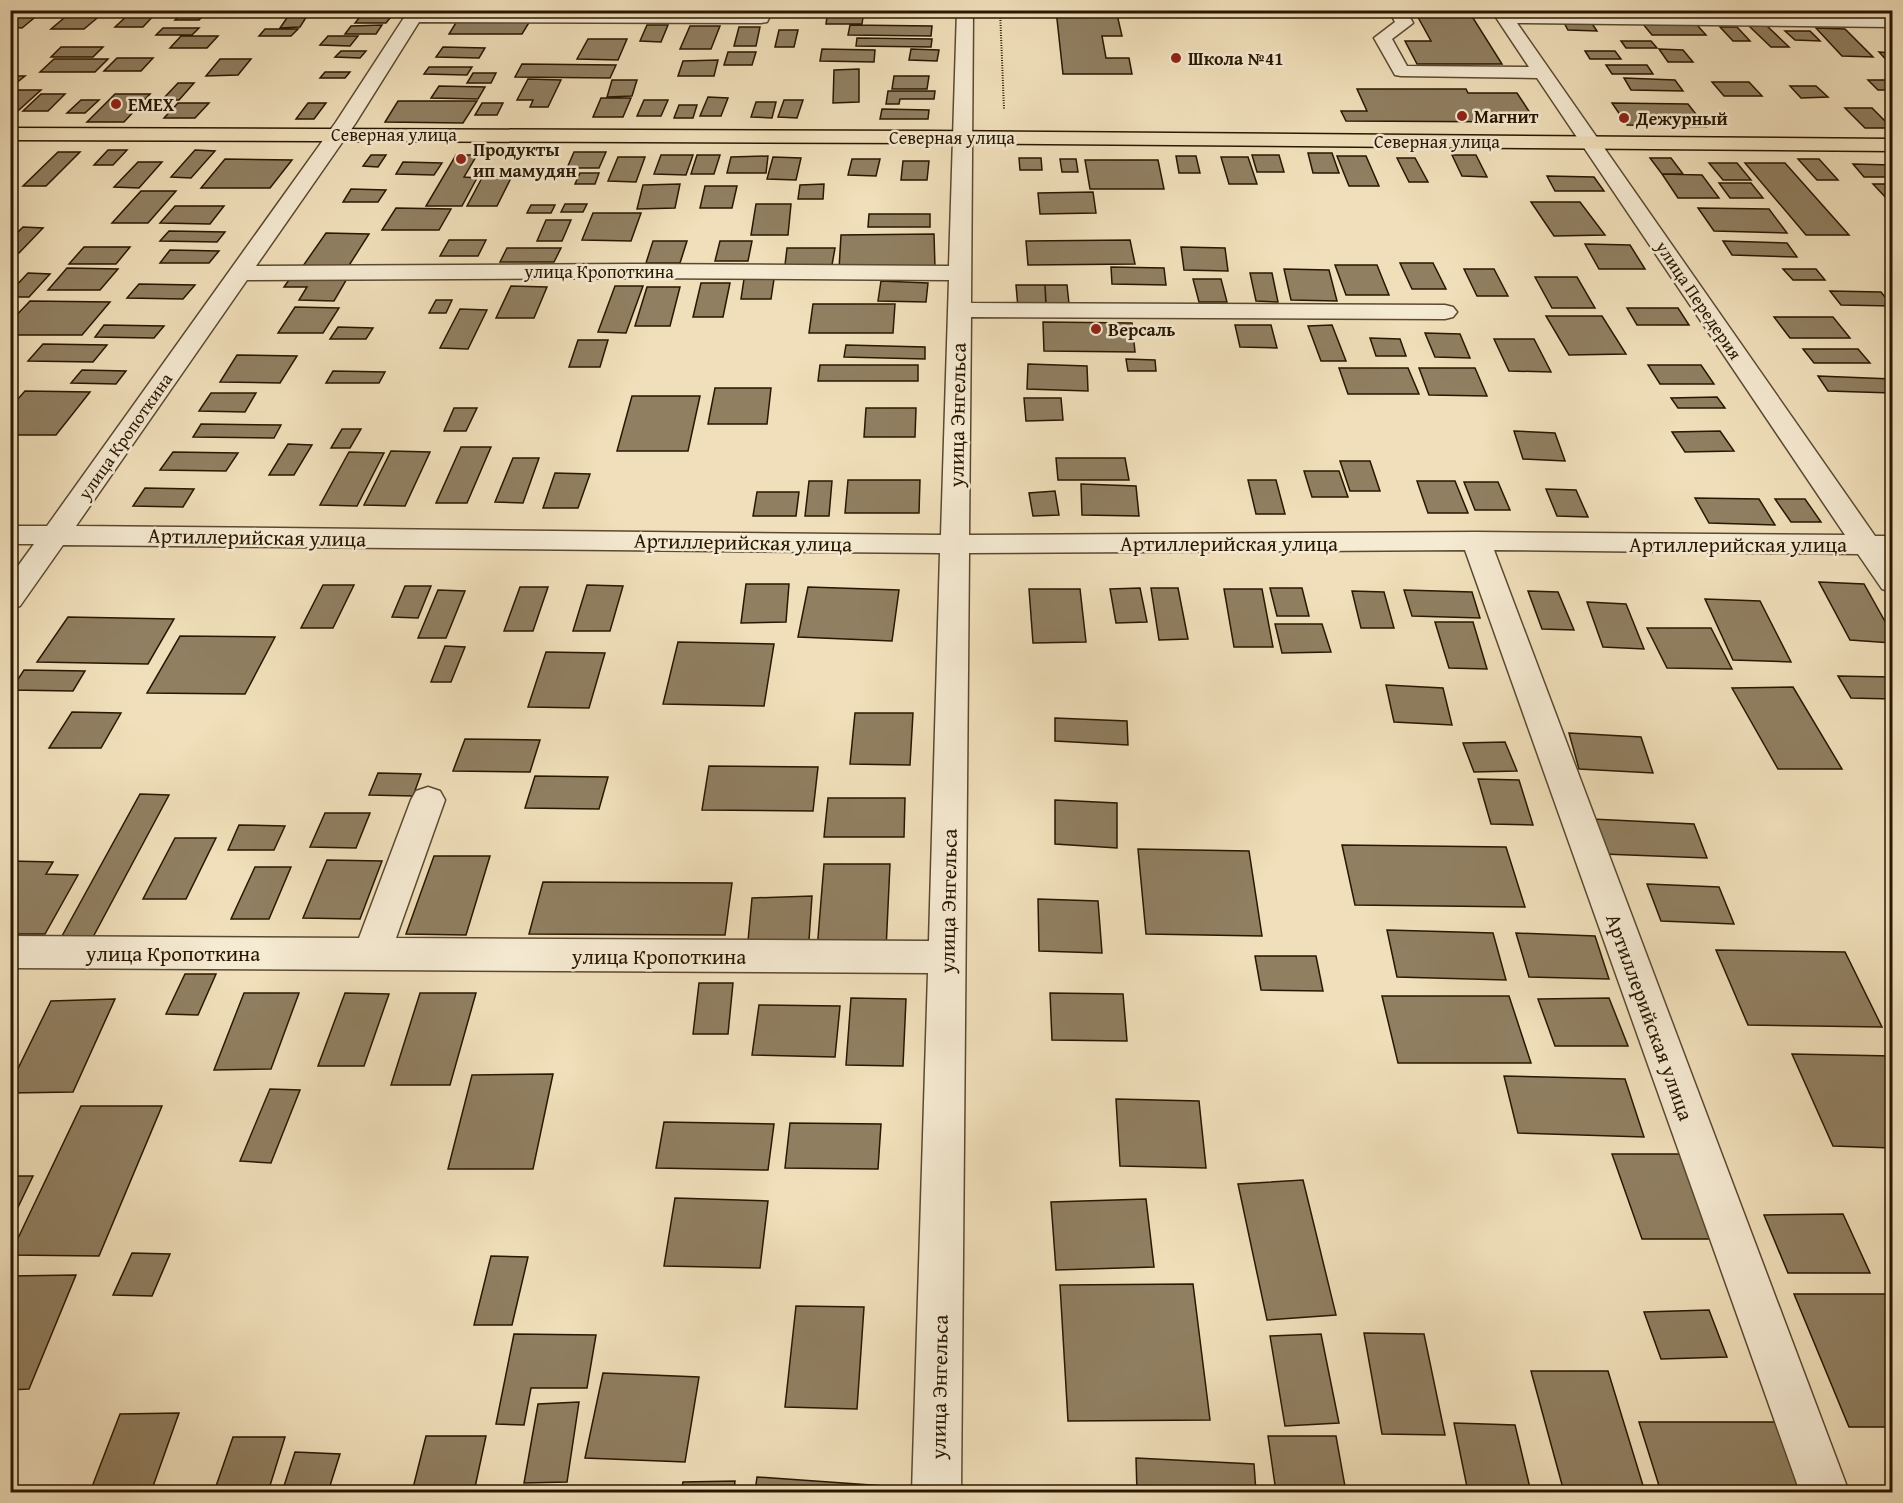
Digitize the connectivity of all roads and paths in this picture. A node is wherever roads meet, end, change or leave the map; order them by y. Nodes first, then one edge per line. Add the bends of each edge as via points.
1 (965, 10) edge
2 (1000, 10) edge
3 (1397, 10) edge
4 (416, 14) edge
5 (1502, 14) edge
6 (761, 18) dead end
7 (1893, 22) edge
8 (1542, 73) junction
9 (1004, 114) dead end
10 (10, 134) edge
11 (337, 134) junction
12 (963, 137) junction
13 (1590, 142) junction
14 (1893, 145) edge
15 (238, 273) junction
16 (960, 273) junction
17 (959, 310) junction
18 (1445, 312) dead end
19 (10, 535) edge
20 (56, 535) junction
21 (1476, 541) junction
22 (955, 544) junction
23 (1880, 545) edge
24 (1893, 582) edge
25 (10, 599) edge
26 (428, 800) dead end
27 (10, 952) edge
28 (371, 955) junction
29 (947, 957) junction
30 (937, 1492) edge
31 (1825, 1492) edge

1 - 12 street, улица Энгельса
2 - 9 path
3 - 8 street via 1404,23 1383,38 1401,71
4 - 6 street, улица Кропоткина
4 - 11 street, улица Кропоткина
5 - 7 street, улица Передерия
5 - 8 street, улица Передерия
8 - 13 street, улица Передерия
10 - 11 main road, Северная улица
11 - 12 main road, Северная улица
11 - 15 street, улица Кропоткина
12 - 13 main road, Северная улица
12 - 16 street, улица Энгельса
13 - 14 main road, Северная улица
13 - 23 street, улица Передерия
15 - 16 street, улица Кропоткина
15 - 20 street, улица Кропоткина
16 - 17 street, улица Энгельса
17 - 18 street
17 - 22 street, улица Энгельса
19 - 20 street, Артиллерийская улица
20 - 22 street, Артиллерийская улица
20 - 25 street, улица Кропоткина
21 - 22 street, Артиллерийская улица
21 - 23 street, Артиллерийская улица
21 - 31 street, Артиллерийская улица
22 - 29 street, улица Энгельса
23 - 24 street, улица Передерия
26 - 28 street
27 - 28 street, улица Кропоткина
28 - 29 street, улица Кропоткина
29 - 30 street, улица Энгельса

